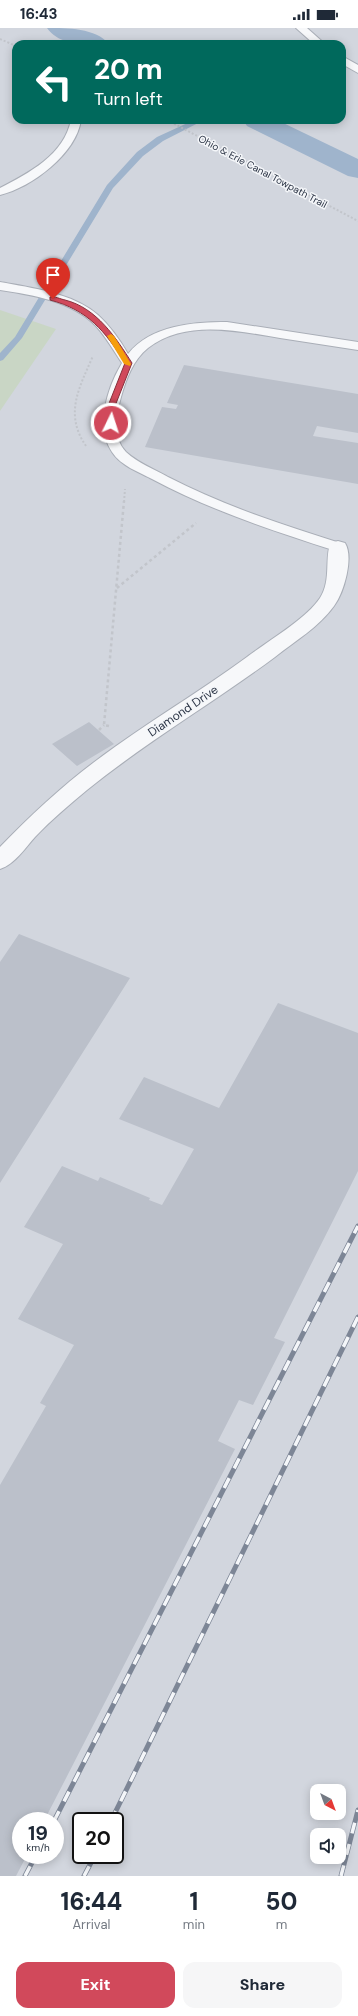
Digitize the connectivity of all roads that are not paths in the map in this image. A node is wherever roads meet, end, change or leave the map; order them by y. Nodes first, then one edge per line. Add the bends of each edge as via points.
1 (301, 28) edge
2 (315, 40) edge
3 (346, 62) edge
4 (358, 70) edge
5 (76, 124) edge
6 (0, 192) edge
7 (0, 286) edge
8 (358, 346) edge
9 (128, 363) junction
10 (338, 547) joint
11 (0, 861) edge

1 - 2 lane
3 - 4 lane
5 - 6 lane via 67,142 40,170
7 - 9 lane via 68,303 89,314 113,339
8 - 9 lane via 262,330 206,326 169,333 145,344
9 - 10 lane via 110,411 112,436 117,450 132,463 217,506
10 - 11 street, Diamond Drive via 335,586 328,601 314,616 234,677 104,765 43,817

